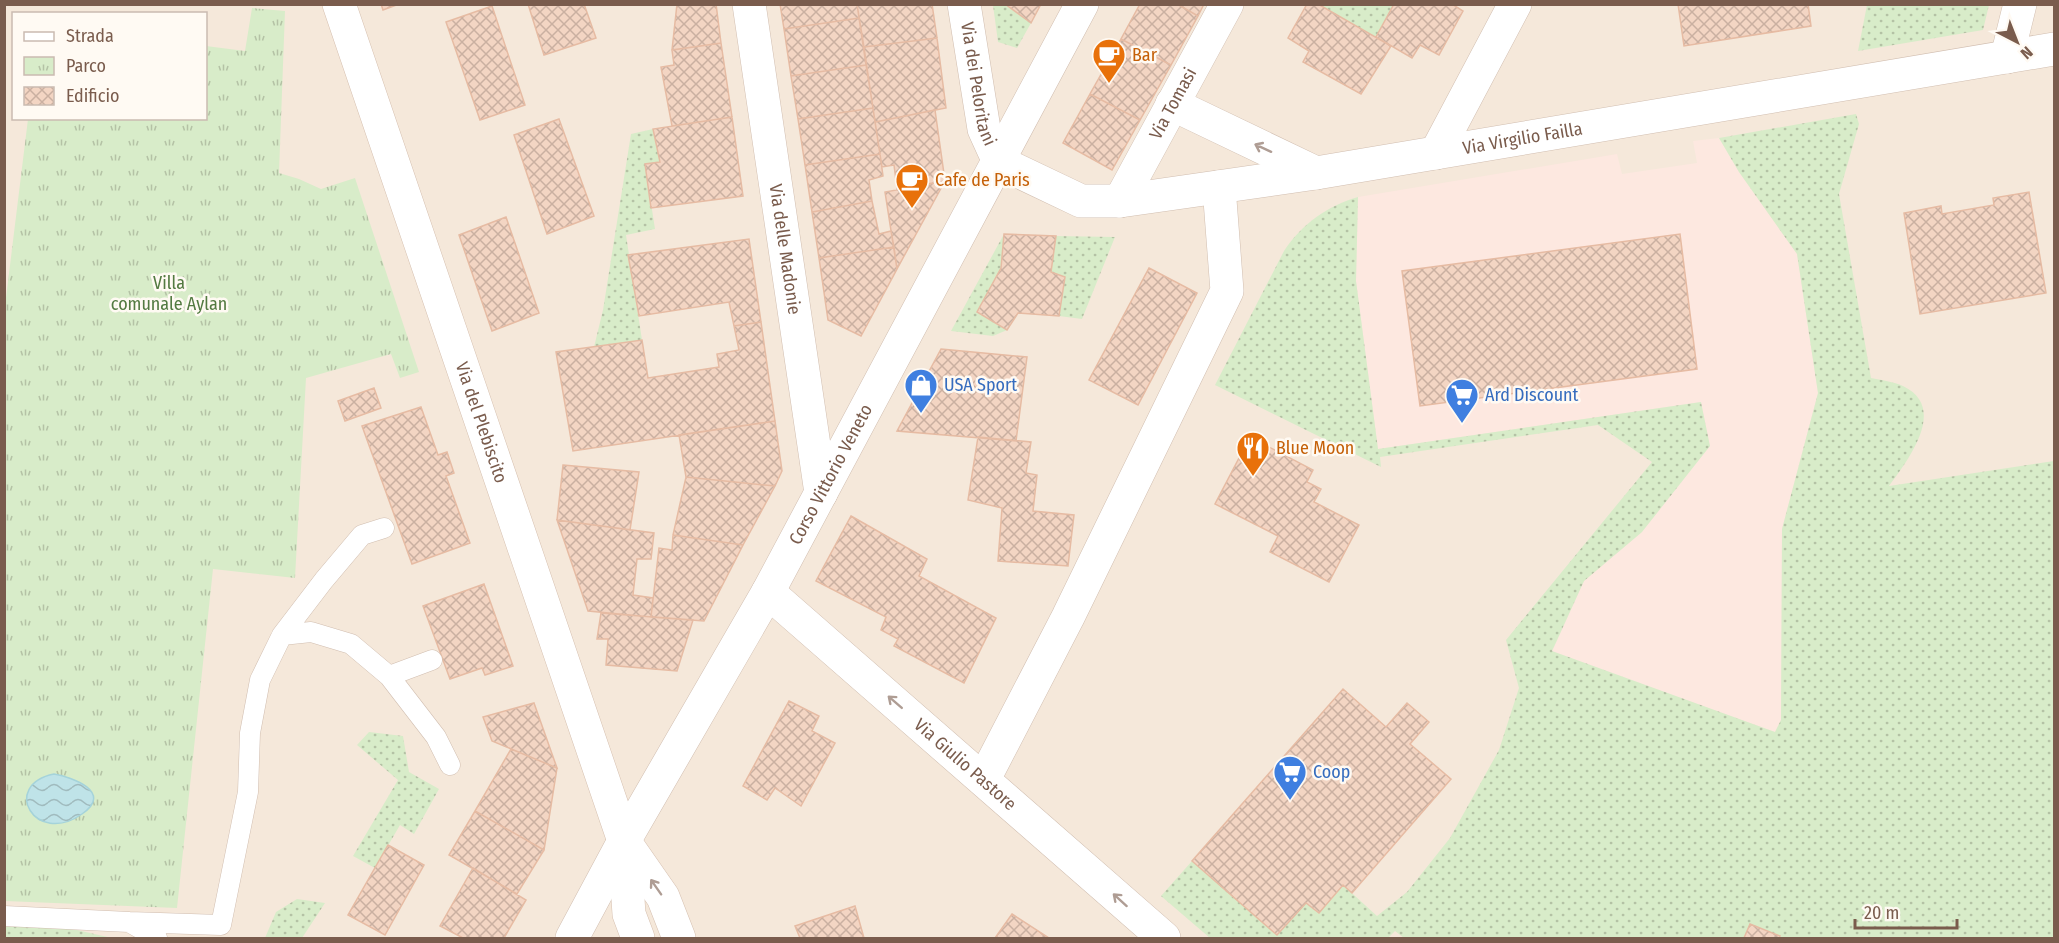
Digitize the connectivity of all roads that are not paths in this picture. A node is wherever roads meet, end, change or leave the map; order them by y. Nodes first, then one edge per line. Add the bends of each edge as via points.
1 (339, 4) edge
2 (749, 4) edge
3 (964, 4) edge
4 (1082, 4) edge
5 (1227, 4) edge
6 (1515, 4) edge
7 (2020, 4) edge
8 (2055, 49) edge
9 (2007, 57) junction
10 (1172, 105) junction
11 (1436, 153) junction
12 (999, 162) junction
13 (1316, 173) junction
14 (1219, 188) junction
15 (1120, 201) junction
16 (820, 494) junction
17 (384, 528) dead end
18 (768, 592) junction
19 (282, 635) junction
20 (432, 660) dead end
21 (390, 676) junction
22 (450, 765) dead end
23 (984, 779) junction
24 (624, 841) junction
25 (4, 916) edge
26 (129, 922) junction
27 (157, 939) edge
28 (572, 939) edge
29 (638, 939) edge
30 (679, 939) edge
31 (1164, 939) edge

1 - 24 street, Via del Plebiscito
2 - 16 street, Via delle Madonie
3 - 12 street, Via dei Peloritani via 984,129
4 - 12 street, Corso Vittorio Veneto
5 - 10 street, Via Tomasi
6 - 11 street
7 - 9 street
8 - 9 street, Via Virgilio Failla
9 - 11 street, Via Virgilio Failla
13 -> 10 street
10 - 15 street, Via Tomasi
11 - 13 street, Via Virgilio Failla
12 - 15 street, Via Virgilio Failla via 1081,201
12 - 16 street, Corso Vittorio Veneto
13 - 14 street, Via Virgilio Failla
14 - 15 street, Via Virgilio Failla
14 - 23 street via 1227,291
16 - 18 street, Corso Vittorio Veneto
17 - 19 lane via 362,536
23 -> 18 street, Via Giulio Pastore
18 - 24 street, Corso Vittorio Veneto
19 - 21 lane via 311,632 351,644
19 - 26 lane via 260,680 250,733 248,792 221,925
20 - 21 lane
21 - 22 lane via 436,737
31 -> 23 street, Via Giulio Pastore
24 - 28 street, Corso Vittorio Veneto
24 - 29 street via 629,914
30 -> 24 street via 663,897
25 - 26 lane
26 - 27 lane

